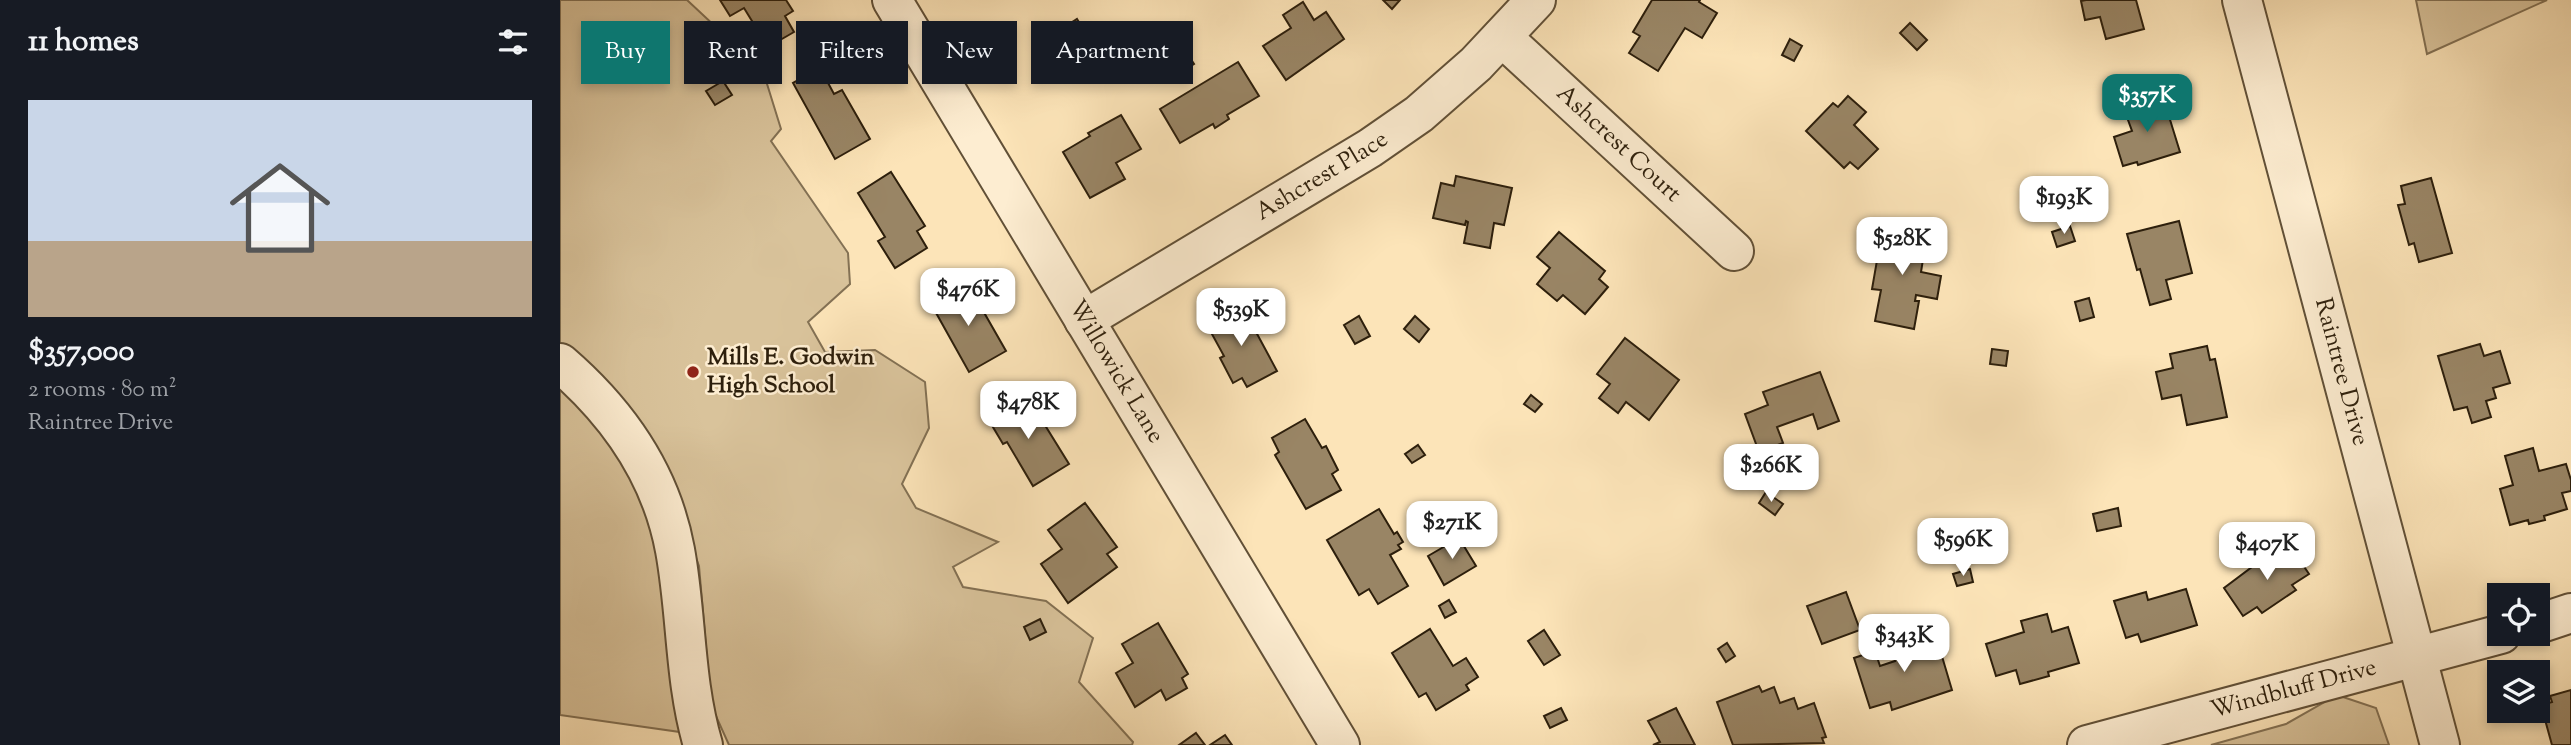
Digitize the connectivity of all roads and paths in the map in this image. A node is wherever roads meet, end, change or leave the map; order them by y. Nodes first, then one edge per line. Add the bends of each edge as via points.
1 (892, 0) edge
2 (1536, 0) edge
3 (2242, 0) edge
4 (1502, 37) junction
5 (1734, 251) dead end
6 (1084, 320) junction
7 (560, 363) edge
8 (2571, 613) edge
9 (2550, 620) edge
10 (2487, 638) edge
11 (2416, 656) junction
12 (703, 745) edge
13 (1340, 745) edge
14 (2087, 745) edge
15 (2440, 745) edge

1 - 6 street, Willowick Lane
2 - 4 street, Ashcrest Place
3 - 11 street, Raintree Drive
4 - 5 street, Ashcrest Court
4 - 6 street, Ashcrest Place via 1419,114 1370,148
6 - 13 street, Willowick Lane
7 - 12 street via 607,409 637,448 664,504 675,551 693,711
8 - 9 street
10 - 11 street, Windbluff Drive
11 - 14 street, Windbluff Drive
11 - 15 street, Raintree Drive

